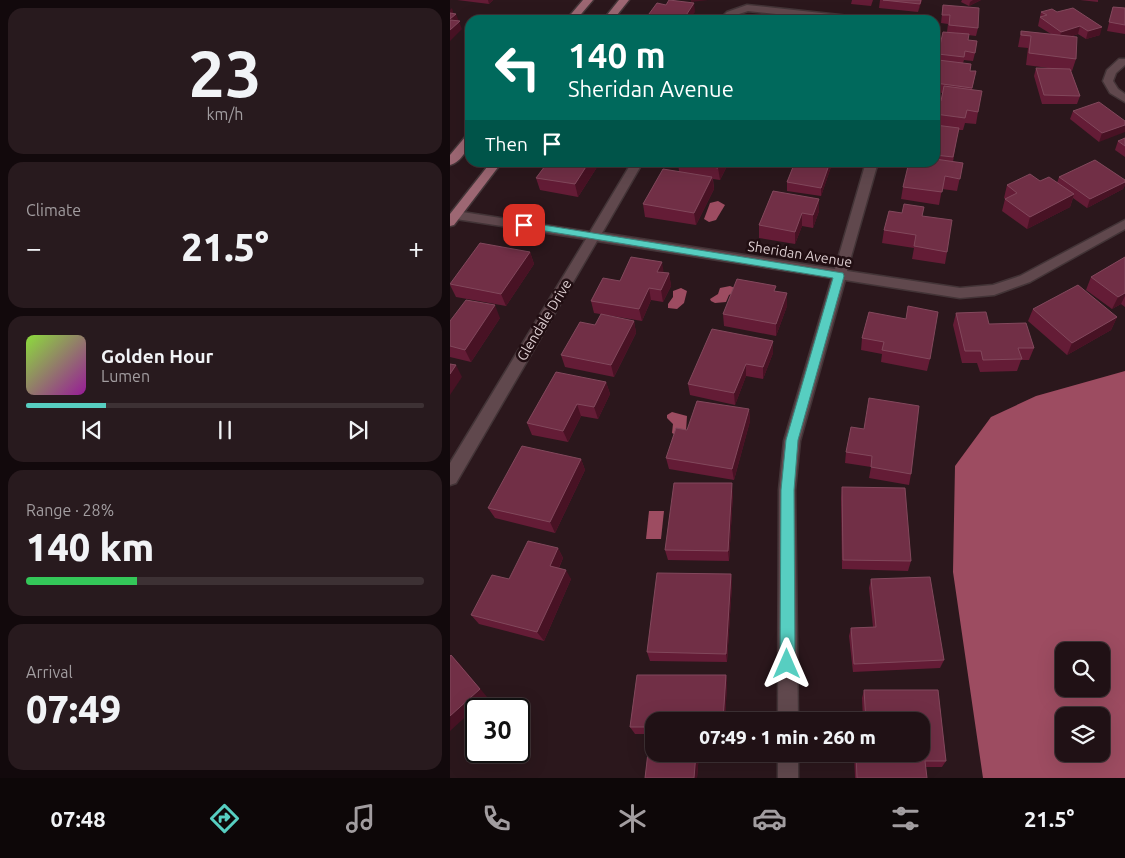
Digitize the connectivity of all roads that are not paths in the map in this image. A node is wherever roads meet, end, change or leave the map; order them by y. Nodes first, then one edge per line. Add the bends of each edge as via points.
1 (588, 0) edge
2 (624, 0) edge
3 (575, 15) edge
4 (612, 15) edge
5 (730, 15) edge
6 (816, 15) edge
7 (1123, 60) dead end
8 (1125, 99) edge
9 (465, 144) edge
10 (450, 162) edge
11 (493, 167) edge
12 (635, 167) edge
13 (871, 167) edge
14 (453, 219) edge
15 (1125, 224) edge
16 (594, 236) junction
17 (839, 276) junction
18 (450, 478) edge
19 (788, 712) edge
20 (788, 762) edge
21 (788, 778) edge

1 - 3 main road
2 - 4 main road
5 - 6 street via 737,10 757,8
7 - 8 street via 1111,72 1108,81 1114,91
9 - 10 main road
11 - 14 main road
12 - 16 street, Glendale Drive
13 - 17 street
14 - 16 street, Sheridan Avenue
15 - 17 street, Sheridan Avenue via 1025,279 994,290 960,293
16 - 17 street, Sheridan Avenue
16 - 18 street, Glendale Drive
17 - 19 street via 792,440 787,490
20 - 21 street

